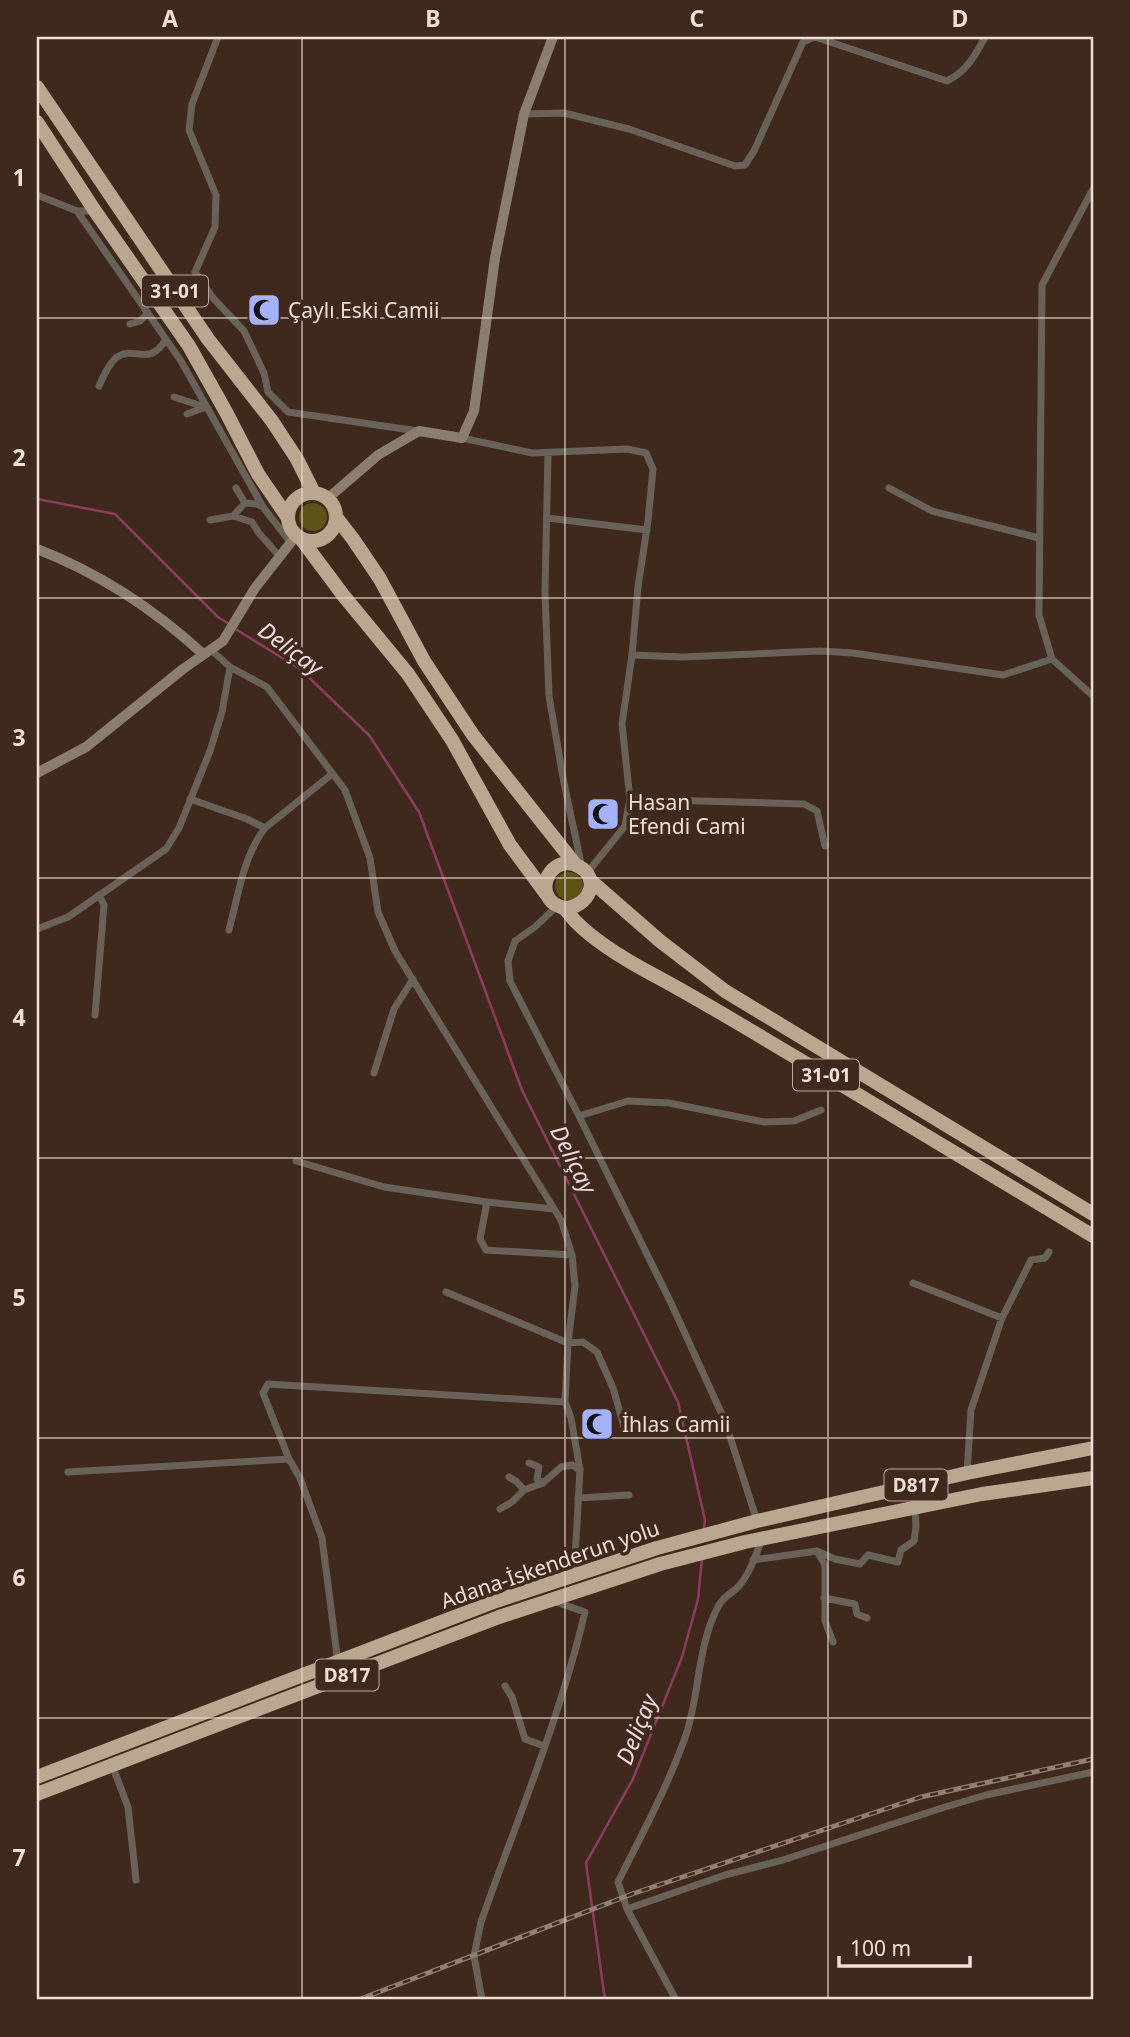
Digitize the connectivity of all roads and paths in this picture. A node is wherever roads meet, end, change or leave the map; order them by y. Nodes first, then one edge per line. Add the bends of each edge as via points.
1 (218, 37) edge
2 (553, 37) edge
3 (814, 37) edge
4 (985, 37) edge
5 (37, 87) edge
6 (523, 114) junction
7 (37, 122) edge
8 (1093, 189) edge
9 (37, 195) edge
10 (77, 211) junction
11 (95, 211) junction
12 (148, 313) junction
13 (130, 324) dead end
14 (166, 338) junction
15 (99, 386) dead end
16 (174, 397) dead end
17 (206, 408) junction
18 (187, 414) dead end
19 (419, 431) junction
20 (461, 438) junction
21 (548, 453) junction
22 (236, 488) dead end
23 (889, 488) dead end
24 (321, 496) junction
25 (245, 503) junction
26 (263, 507) junction
27 (233, 516) junction
28 (336, 517) junction
29 (288, 518) junction
30 (547, 519) junction
31 (210, 520) dead end
32 (647, 530) junction
33 (1039, 538) junction
34 (296, 540) junction
35 (37, 549) edge
36 (280, 557) junction
37 (206, 651) junction
38 (632, 655) junction
39 (1052, 659) junction
40 (230, 667) junction
41 (1093, 696) edge
42 (37, 774) edge
43 (332, 774) junction
44 (190, 799) junction
45 (630, 799) junction
46 (265, 828) junction
47 (825, 846) dead end
48 (583, 871) junction
49 (99, 895) junction
50 (556, 903) junction
51 (37, 929) edge
52 (229, 930) dead end
53 (413, 979) junction
54 (95, 1015) dead end
55 (374, 1073) dead end
56 (821, 1110) dead end
57 (579, 1116) junction
58 (296, 1161) dead end
59 (486, 1202) junction
60 (554, 1209) junction
61 (1090, 1209) edge
62 (1093, 1237) edge
63 (1049, 1252) dead end
64 (572, 1255) junction
65 (913, 1283) dead end
66 (446, 1292) dead end
67 (1002, 1318) junction
68 (568, 1343) junction
69 (565, 1402) junction
70 (625, 1430) dead end
71 (1093, 1448) edge
72 (289, 1459) junction
73 (529, 1463) dead end
74 (580, 1470) junction
75 (68, 1472) dead end
76 (967, 1473) junction
77 (509, 1477) dead end
78 (1093, 1478) edge
79 (542, 1483) junction
80 (524, 1490) junction
81 (629, 1495) dead end
82 (578, 1498) junction
83 (915, 1508) junction
84 (500, 1509) dead end
85 (757, 1521) junction
86 (762, 1539) junction
87 (817, 1552) junction
88 (753, 1560) junction
89 (574, 1576) junction
90 (824, 1598) junction
91 (553, 1601) junction
92 (867, 1618) dead end
93 (833, 1642) dead end
94 (338, 1662) junction
95 (505, 1686) dead end
96 (544, 1746) junction
97 (112, 1765) junction
98 (1093, 1772) edge
99 (37, 1777) edge
100 (37, 1794) edge
101 (136, 1880) dead end
102 (627, 1909) junction
103 (482, 2000) edge
104 (676, 2000) edge

1 - 19 street via 192,104 189,130 216,195 215,227 195,272 244,331 268,392 288,412
2 - 6 street
3 - 4 street via 947,81 974,60
3 - 6 street via 803,42 745,164 735,166 629,129 564,113
5 - 24 highway, 31-01
6 - 20 street via 495,258 474,411
7 - 11 highway, 31-01
8 - 33 street via 1042,285
9 - 10 street
10 - 11 street
10 - 12 street
11 - 29 highway, 31-01 via 189,346 258,474
12 - 13 street
12 - 14 street
14 - 15 street via 151,354 117,357
14 - 17 street
16 - 17 street
17 - 18 street
17 - 26 street
19 - 20 street
19 - 24 street
20 - 21 street
21 - 30 street
21 - 32 street via 627,449 646,453 653,469
22 - 25 street
23 - 33 street via 932,511
24 - 28 highway
24 - 29 highway via 308,494 295,500
25 - 26 street
25 - 27 street
26 - 34 street
27 - 31 street
27 - 36 street via 251,522
28 - 34 highway via 328,535 316,541
28 - 48 highway, 31-01 via 380,579 424,661 473,735
29 - 34 highway
30 - 32 street
30 - 48 street via 549,696
32 - 38 street
33 - 39 street via 1039,615
34 - 36 street
34 - 50 highway, 31-01 via 408,674 452,740 510,845
35 - 37 street via 128,595
36 - 37 street via 223,641
37 - 40 street
37 - 42 street via 86,747
38 - 39 street via 820,651 1003,675
38 - 45 street via 622,724
39 - 41 street
40 - 43 street via 267,687
40 - 44 street via 218,725
43 - 46 street
43 - 53 street via 345,790 370,858 378,912
44 - 46 street
44 - 49 street via 166,849
45 - 47 street via 804,804 817,811
45 - 48 street via 625,826
46 - 52 street via 248,859
48 - 50 highway via 590,887 584,901 572,908
48 - 50 highway via 568,863 554,868 546,880
48 - 61 highway, 31-01 via 660,941 725,991
49 - 51 street via 68,917
49 - 54 street via 104,905
50 - 57 street via 515,941 508,961 510,981
50 - 62 highway, 31-01 via 621,957
53 - 55 street via 394,1009
53 - 60 street
56 - 57 street via 794,1121 764,1122 669,1103 628,1101
57 - 85 street via 725,1422
58 - 59 street via 384,1187
59 - 60 street
59 - 64 street via 480,1239 486,1250
60 - 64 street
63 - 67 street via 1045,1258 1031,1260
64 - 68 street via 575,1286
65 - 67 street
66 - 68 street
67 - 76 street via 971,1410
68 - 69 street
68 - 70 street via 583,1342 597,1352
69 - 72 street via 268,1384 262,1393
69 - 74 street
71 - 76 highway, Adana-İskenderun yolu / D817
72 - 75 street
72 - 94 street via 322,1538
73 - 79 street via 539,1467 537,1479
74 - 79 street via 572,1465 561,1467
74 - 82 street
76 - 85 highway, Adana-İskenderun yolu / D817
77 - 80 street
78 - 83 highway, D817
79 - 80 street
80 - 84 street
81 - 82 street
82 - 89 street
83 - 86 highway, D817
83 - 87 street via 914,1541 901,1550 898,1562 868,1555 860,1564
85 - 89 highway, Adana-İskenderun yolu / D817
86 - 88 street
86 - 91 highway, D817 via 660,1564
87 - 88 street
87 - 90 street via 825,1565
88 - 102 street via 739,1586 720,1602 704,1647 686,1735 618,1882
89 - 94 highway, Adana-İskenderun yolu / D817
90 - 92 street via 855,1604 857,1614
90 - 93 street via 825,1621
91 - 96 street via 585,1612
91 - 97 highway, D817 via 499,1617
94 - 99 highway, Adana-İskenderun yolu / D817
95 - 96 street via 525,1739
96 - 103 street via 475,1946
97 - 100 highway, D817
97 - 101 street via 128,1807
98 - 102 street via 945,1807
102 - 104 street

